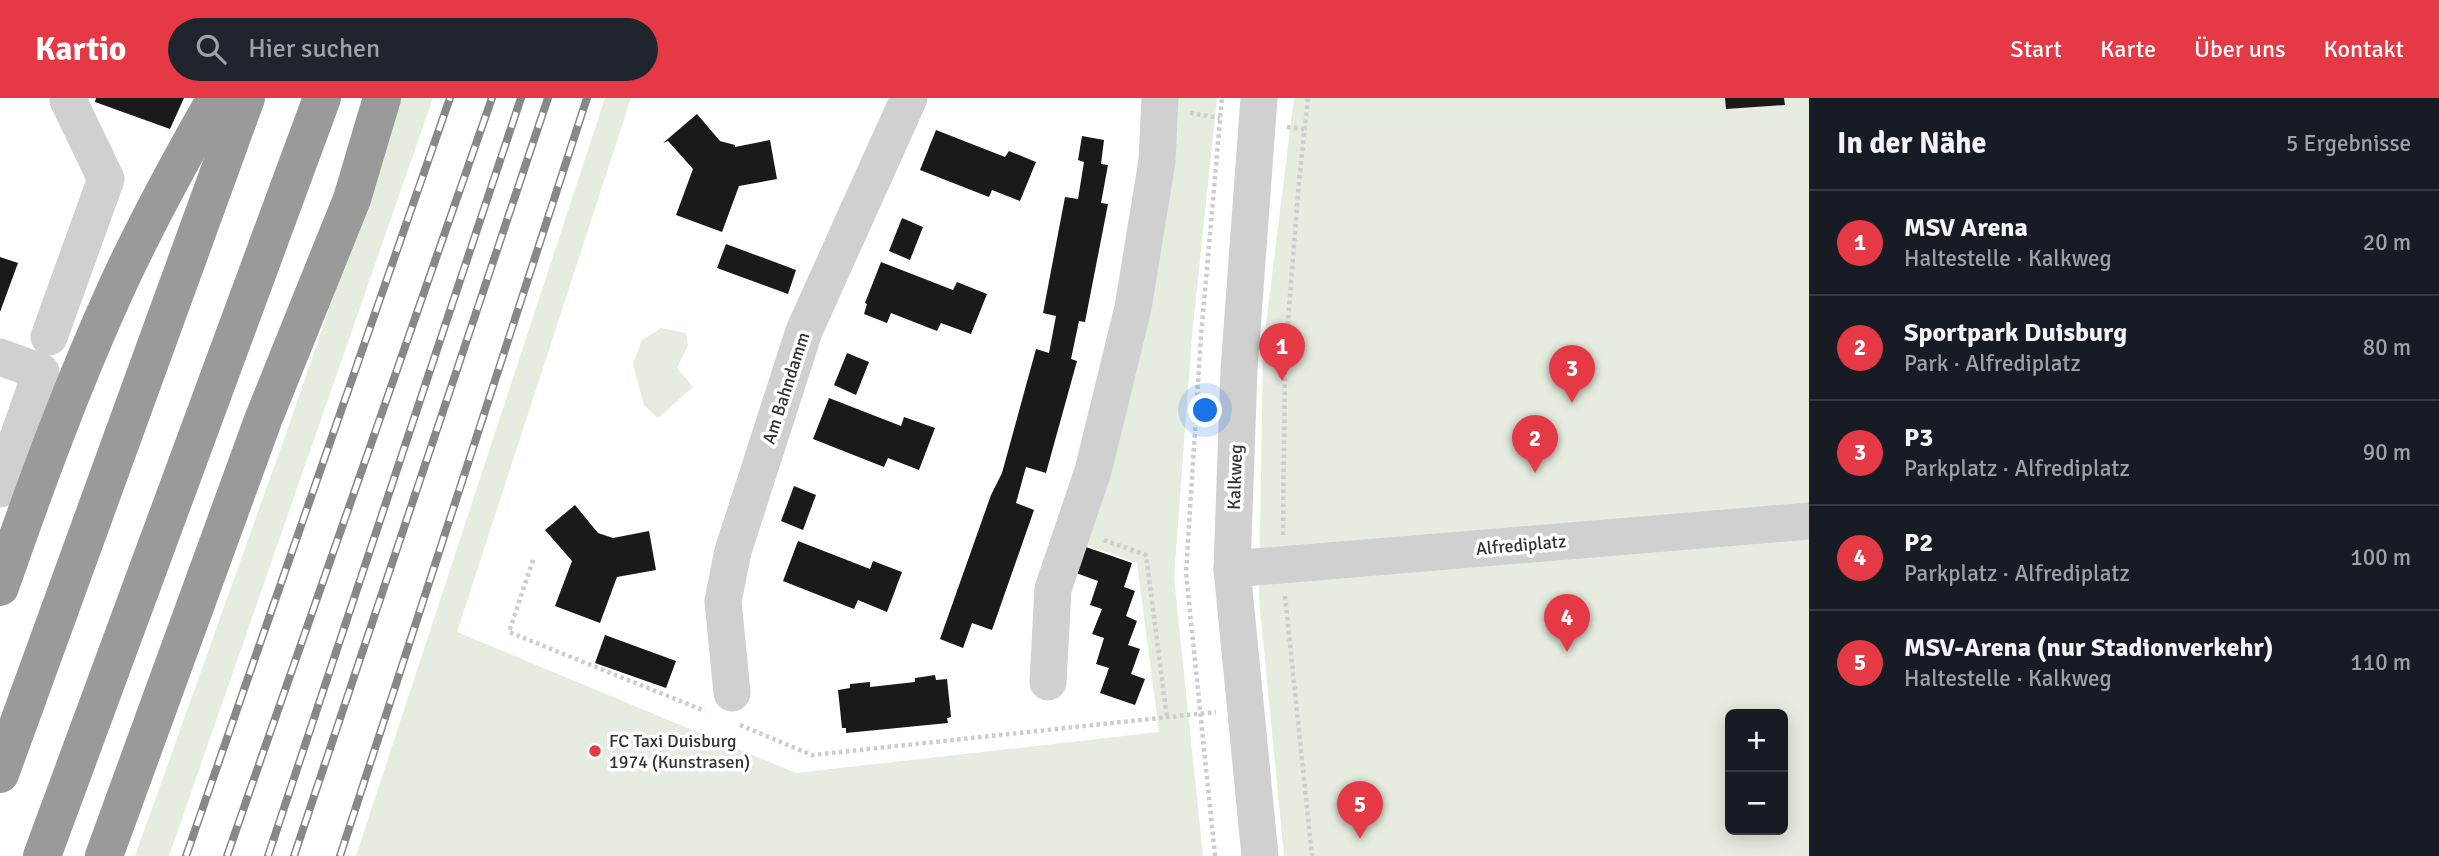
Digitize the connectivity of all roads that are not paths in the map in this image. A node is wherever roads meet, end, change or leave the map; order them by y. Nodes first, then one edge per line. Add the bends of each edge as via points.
1 (216, 98) edge
2 (246, 98) edge
3 (322, 98) edge
4 (382, 98) edge
5 (909, 98) edge
6 (66, 99) edge
7 (1160, 103) edge
8 (1245, 109) edge
9 (49, 337) dead end
10 (0, 357) edge
11 (0, 489) edge
12 (1809, 521) edge
13 (1232, 569) junction
14 (0, 587) edge
15 (1048, 682) dead end
16 (726, 710) road end
17 (0, 774) edge
18 (42, 856) edge
19 (104, 856) edge
20 (1260, 856) edge

1 - 14 highway via 157,203 115,291 49,448
2 - 17 highway
3 - 18 highway
4 - 19 highway via 352,199 263,420
5 - 16 street, Am Bahndamm via 804,331 733,551 723,601
6 - 9 street via 106,179
7 - 15 street via 1157,162 1133,308 1093,471 1053,589
8 - 13 street, Kalkweg
10 - 11 street via 41,372
12 - 13 street, Alfrediplatz
13 - 20 street, Kalkweg

